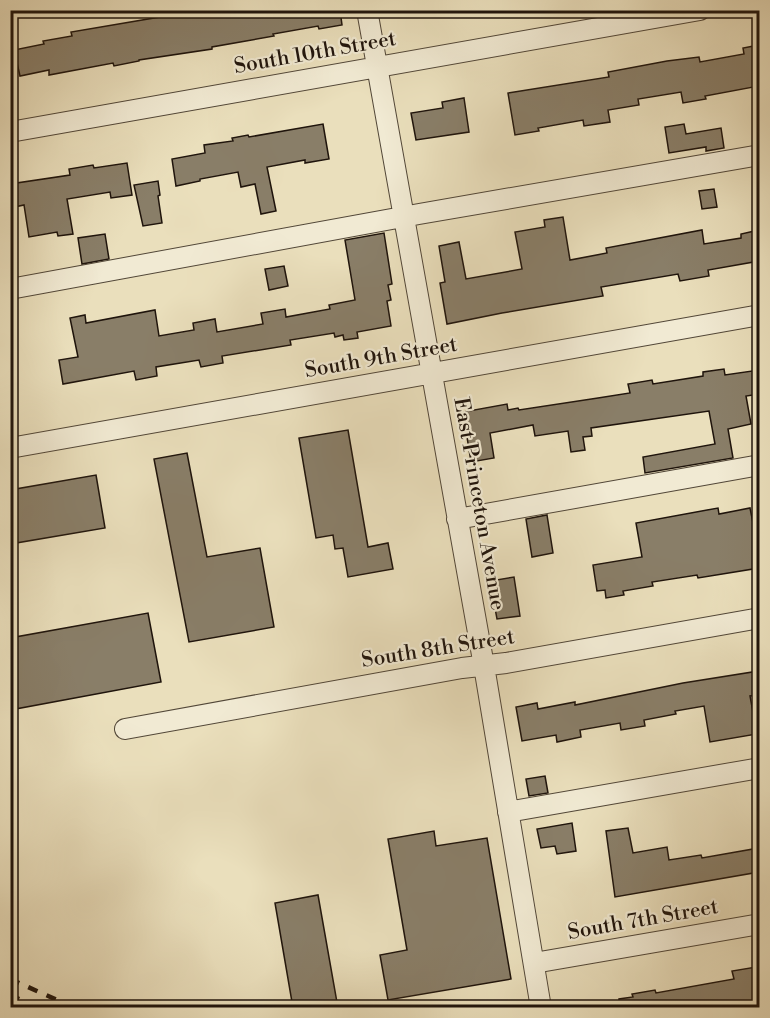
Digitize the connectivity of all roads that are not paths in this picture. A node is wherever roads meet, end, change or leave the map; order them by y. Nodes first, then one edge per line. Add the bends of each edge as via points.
1 (367, 10) edge
2 (700, 10) edge
3 (377, 66) junction
4 (10, 132) edge
5 (759, 155) edge
6 (403, 217) junction
7 (10, 289) edge
8 (759, 315) edge
9 (430, 374) junction
10 (10, 448) edge
11 (759, 465) edge
12 (457, 519) junction
13 (759, 618) edge
14 (484, 666) junction
15 (125, 729) dead end
16 (759, 768) edge
17 (508, 813) junction
18 (759, 924) edge
19 (534, 963) junction
20 (541, 1008) edge

1 - 3 street, East Princeton Avenue
2 - 3 street, South 10th Street
3 - 4 street, South 10th Street
3 - 6 street, East Princeton Avenue
5 - 6 street
6 - 7 street
6 - 9 street, East Princeton Avenue
8 - 9 street, South 9th Street
9 - 10 street, South 9th Street
9 - 12 street, East Princeton Avenue
11 - 12 street
12 - 14 street, East Princeton Avenue
13 - 14 street, South 8th Street
14 - 15 street, South 8th Street
14 - 17 street, East Princeton Avenue
16 - 17 street
17 - 19 street, East Princeton Avenue
18 - 19 street, South 7th Street
19 - 20 street, East Princeton Avenue

